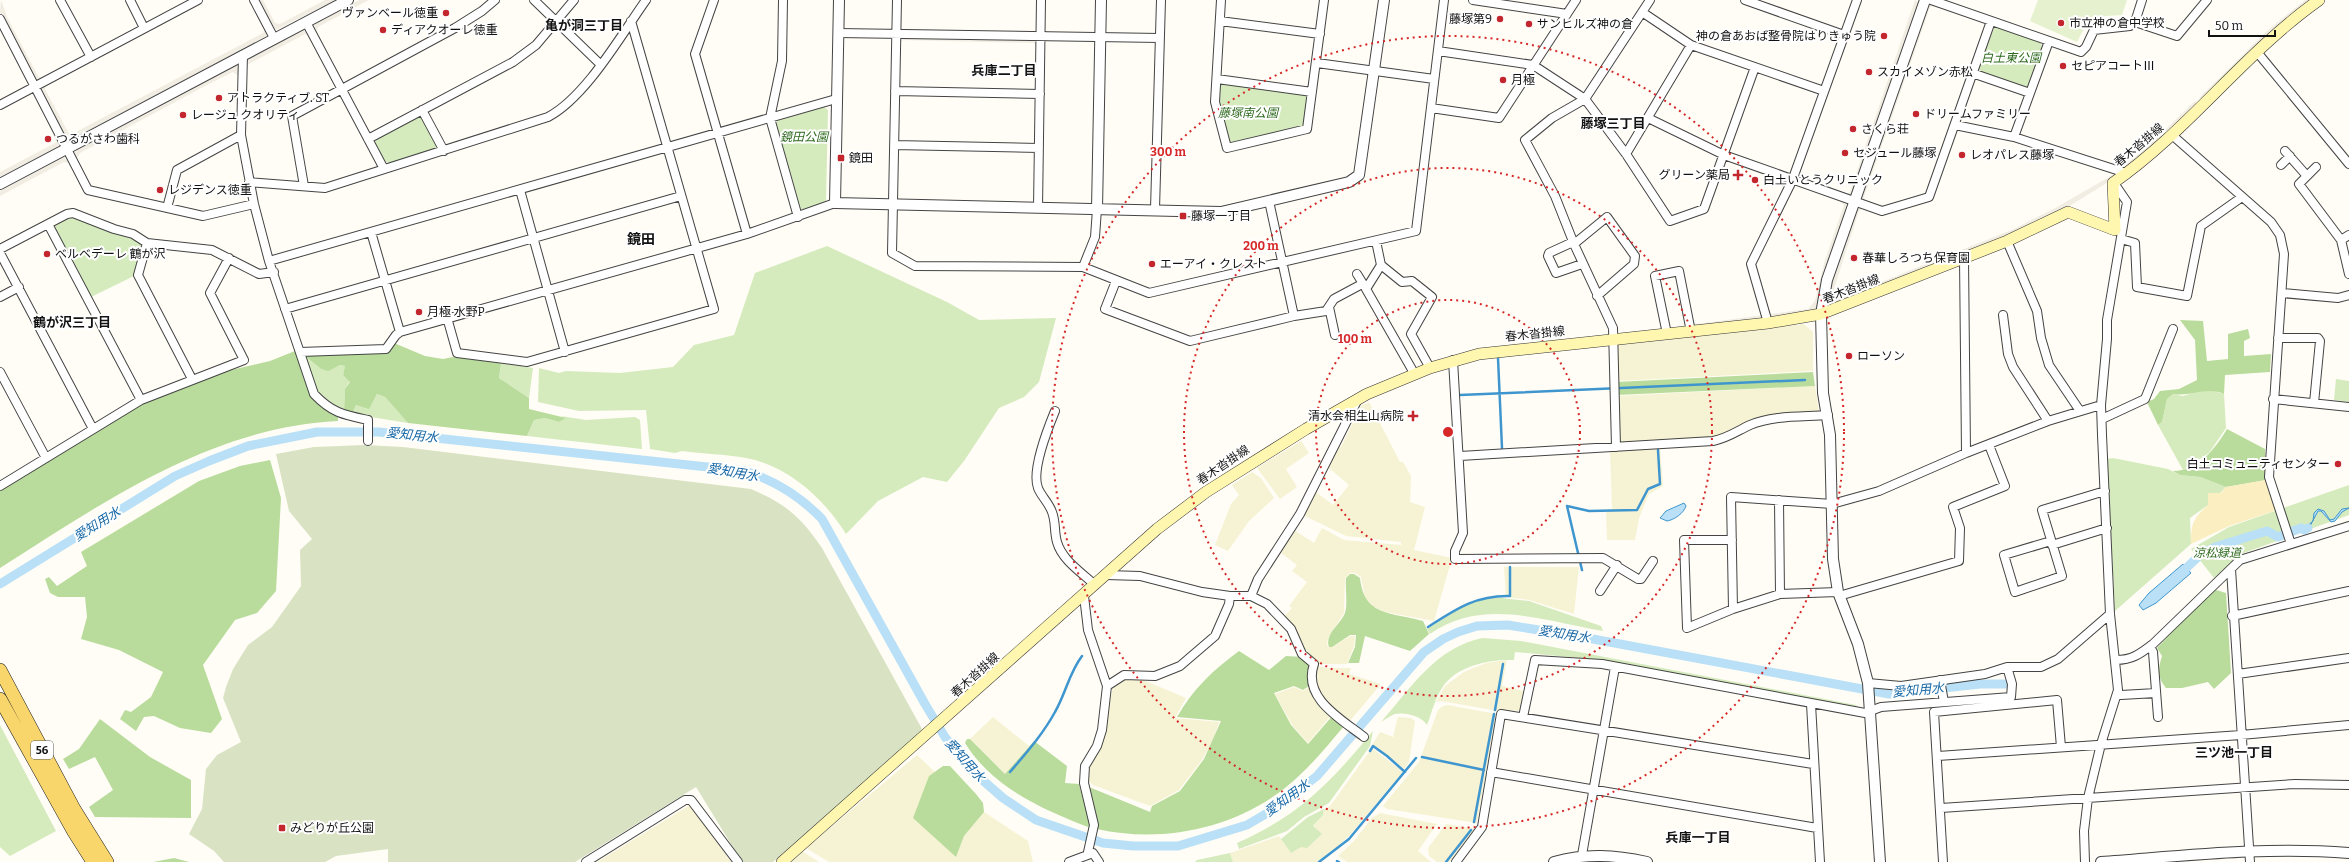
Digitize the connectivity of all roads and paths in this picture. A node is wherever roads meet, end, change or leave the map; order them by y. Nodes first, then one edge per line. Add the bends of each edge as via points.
1 (60, 0) edge
2 (130, 0) edge
3 (198, 0) edge
4 (254, 0) edge
5 (348, 0) edge
6 (495, 0) edge
7 (534, 0) edge
8 (574, 0) edge
9 (646, 0) edge
10 (714, 0) edge
11 (783, 0) edge
12 (839, 0) edge
13 (897, 0) edge
14 (1041, 0) edge
15 (1101, 0) edge
16 (1161, 0) edge
17 (1221, 0) edge
18 (1324, 0) edge
19 (1384, 0) edge
20 (1444, 0) edge
21 (1473, 0) edge
22 (1576, 0) edge
23 (1650, 0) edge
24 (1745, 0) edge
25 (1857, 0) edge
26 (1924, 0) edge
27 (1931, 0) edge
28 (2142, 0) edge
29 (2207, 0) edge
30 (2319, 0) edge
31 (188, 2) edge
32 (1642, 12) junction
33 (1568, 14) junction
34 (0, 19) edge
35 (1991, 20) junction
36 (631, 21) junction
37 (1220, 21) junction
38 (306, 22) junction
39 (556, 22) junction
40 (2135, 22) junction
41 (144, 28) junction
42 (838, 33) junction
43 (896, 34) junction
44 (1320, 34) junction
45 (3, 35) edge
46 (1844, 35) junction
47 (1041, 37) junction
48 (1101, 37) junction
49 (274, 38) junction
50 (1160, 38) junction
51 (2049, 41) junction
52 (1691, 45) junction
53 (1438, 51) junction
54 (2256, 52) junction
55 (243, 55) junction
56 (91, 57) junction
57 (1317, 63) junction
58 (600, 64) junction
59 (1533, 65) junction
60 (1755, 67) junction
61 (1374, 71) junction
62 (1972, 73) junction
63 (1217, 79) junction
64 (1434, 79) junction
65 (35, 87) junction
66 (341, 89) junction
67 (895, 91) junction
68 (1824, 91) junction
69 (1312, 92) junction
70 (2030, 93) junction
71 (1040, 94) junction
72 (836, 99) junction
73 (1584, 99) junction
74 (0, 105) edge
75 (1431, 108) junction
76 (422, 110) junction
77 (770, 118) junction
78 (1648, 118) junction
79 (1954, 125) junction
80 (719, 133) junction
81 (241, 135) junction
82 (2172, 135) junction
83 (2014, 137) junction
84 (368, 138) junction
85 (894, 145) junction
86 (667, 147) junction
87 (68, 148) junction
88 (1039, 148) junction
89 (444, 151) junction
90 (1626, 154) junction
91 (1724, 155) junction
92 (2349, 164) edge
93 (2281, 165) dead end
94 (2316, 167) dead end
95 (384, 169) junction
96 (2126, 173) junction
97 (2307, 176) junction
98 (1792, 181) junction
99 (250, 182) junction
100 (2114, 183) junction
101 (0, 184) edge
102 (304, 186) junction
103 (520, 190) junction
104 (681, 196) junction
105 (2242, 196) junction
106 (1269, 201) junction
107 (1854, 201) junction
108 (835, 203) junction
109 (254, 204) junction
110 (893, 206) junction
111 (167, 208) junction
112 (1038, 208) junction
113 (1097, 209) junction
114 (1155, 210) junction
115 (798, 217) junction
116 (48, 224) junction
117 (371, 232) junction
118 (747, 234) junction
119 (2349, 235) edge
120 (533, 239) junction
121 (2121, 239) junction
122 (1376, 240) junction
123 (2341, 240) junction
124 (2007, 241) junction
125 (147, 243) junction
126 (1574, 243) junction
127 (0, 248) edge
128 (696, 249) junction
129 (0, 253) edge
130 (229, 258) junction
131 (1964, 258) junction
132 (269, 261) junction
133 (1283, 262) junction
134 (1582, 264) junction
135 (1380, 265) junction
136 (1083, 267) junction
137 (274, 272) junction
138 (1357, 274) dead end
139 (2349, 274) edge
140 (385, 281) junction
141 (1116, 281) junction
142 (1364, 286) junction
143 (19, 287) junction
144 (548, 292) junction
145 (2282, 293) junction
146 (2349, 295) edge
147 (1597, 296) junction
148 (0, 297) edge
149 (1329, 307) junction
150 (285, 309) junction
151 (1821, 314) junction
152 (2004, 315) dead end
153 (1294, 316) junction
154 (448, 320) junction
155 (1768, 323) junction
156 (2173, 329) dead end
157 (400, 332) junction
158 (1692, 332) junction
159 (1667, 334) junction
160 (1335, 335) dead end
161 (2278, 338) junction
162 (1613, 339) junction
163 (300, 352) junction
164 (565, 352) junction
165 (1453, 360) junction
166 (1430, 368) junction
167 (0, 372) edge
168 (1414, 373) junction
169 (192, 379) junction
170 (2273, 398) junction
171 (1358, 399) junction
172 (141, 400) junction
173 (2314, 403) junction
174 (2101, 405) junction
175 (2349, 407) edge
176 (1055, 411) dead end
177 (2080, 411) junction
178 (1828, 415) junction
179 (2102, 419) junction
180 (2048, 421) junction
181 (93, 429) junction
182 (368, 441) dead end
183 (1989, 445) junction
184 (1616, 446) junction
185 (1966, 453) junction
186 (1460, 456) junction
187 (46, 458) junction
188 (0, 486) edge
189 (2105, 491) junction
190 (1779, 500) junction
191 (1832, 504) junction
192 (2349, 526) edge
193 (2106, 528) junction
194 (1732, 540) junction
195 (2290, 542) junction
196 (2051, 543) junction
197 (1653, 561) dead end
198 (1617, 565) junction
199 (2231, 569) junction
200 (1106, 576) junction
201 (1095, 585) junction
202 (1600, 591) dead end
203 (2349, 591) edge
204 (1780, 594) junction
205 (1838, 594) junction
206 (1084, 596) junction
207 (1230, 596) junction
208 (1251, 596) junction
209 (1733, 609) junction
210 (2110, 614) junction
211 (2232, 616) junction
212 (2150, 647) junction
213 (2349, 658) edge
214 (2116, 660) junction
215 (1615, 666) junction
216 (2008, 667) junction
217 (0, 670) edge
218 (2238, 674) junction
219 (1940, 680) junction
220 (1868, 683) junction
221 (1107, 686) junction
222 (2156, 693) junction
223 (2117, 694) junction
224 (0, 699) edge
225 (1944, 702) junction
226 (1811, 704) junction
227 (1870, 705) junction
228 (1523, 717) junction
229 (2158, 717) dead end
230 (2349, 725) edge
231 (1604, 729) junction
232 (2241, 735) junction
233 (1364, 737) dead end
234 (2101, 744) junction
235 (2061, 747) junction
236 (1938, 756) junction
237 (1813, 764) junction
238 (1491, 772) junction
239 (2349, 786) edge
240 (2244, 789) junction
241 (1593, 790) junction
242 (2088, 798) junction
243 (1941, 808) junction
244 (1817, 828) junction
245 (81, 833) junction
246 (1088, 852) dead end
247 (2349, 853) edge
248 (1582, 855) junction
249 (2250, 857) edge
250 (93, 862) edge
251 (107, 862) edge
252 (586, 862) edge
253 (738, 862) edge
254 (782, 862) edge
255 (1069, 862) edge
256 (1099, 862) edge
257 (1456, 862) edge
258 (1554, 862) edge
259 (1647, 862) edge
260 (1820, 862) edge
261 (1880, 862) edge
262 (1943, 862) edge
263 (2085, 862) edge
264 (2101, 862) edge

1 - 56 street
2 - 41 street
3 - 31 street
4 - 49 street
5 - 38 street
6 - 66 street via 470,20
7 - 39 street
8 - 39 street
9 - 36 street
10 - 80 street via 695,54
11 - 77 street via 782,61
12 - 42 street
13 - 43 street
14 - 47 street
15 - 48 street
16 - 50 street
17 - 37 street
18 - 44 street
19 - 61 street
20 - 53 street
21 - 33 street
22 - 33 street
23 - 32 street
24 - 46 street
25 - 46 street
26 - 107 street
27 - 35 street
28 - 40 street
29 - 40 street via 2177,36
30 - 54 main road, 春木沓掛線
31 - 41 street
32 - 52 street
32 - 73 street
33 - 59 street
34 - 45 street
35 - 51 street
35 - 62 street
36 - 58 street
36 - 86 street
37 - 44 street
37 - 63 street
38 - 49 street
38 - 66 street
39 - 58 street
39 - 76 street via 536,45 513,62
40 - 51 street via 2130,26 2094,30 2081,52
41 - 56 street
42 - 43 street
42 - 72 street
43 - 47 street
43 - 67 street
44 - 57 street
45 - 65 street
46 - 68 street
47 - 48 street
47 - 71 street
48 - 50 street
48 - 113 street
49 - 55 street
50 - 114 street
51 - 70 street
52 - 60 street
52 - 78 street
53 - 59 street
53 - 64 street
54 - 82 main road, 春木沓掛線
54 - 92 street
55 - 81 street
55 - 87 street
56 - 65 street
57 - 61 street
57 - 69 street
58 - 89 street via 573,99 557,113 540,121
59 - 73 street
59 - 75 street via 1499,118
60 - 68 street
60 - 91 street
61 - 64 street
61 - 106 street via 1359,175 1349,182
62 - 70 street
62 - 79 street
63 - 69 street
63 - 69 street via 1216,102 1227,148 1307,129
64 - 75 street
65 - 74 street
65 - 87 street
66 - 84 street
66 - 102 street via 292,116
67 - 71 street
67 - 85 street
68 - 98 street
70 - 83 street
71 - 88 street
72 - 77 street
72 - 108 street
73 - 90 street
73 - 126 street via 1552,118 1526,140 1555,196
75 - 122 street via 1416,232
76 - 84 street
76 - 89 street
77 - 80 street
77 - 115 street
78 - 90 street
78 - 91 street
79 - 83 street
79 - 107 street via 1929,197 1882,211
80 - 86 street
80 - 118 street
81 - 99 street
81 - 111 street via 177,170
82 - 96 main road, 春木沓掛線
82 - 105 street
83 - 96 street
84 - 95 street
85 - 88 street
85 - 110 street
86 - 103 street
86 - 104 street
87 - 101 street
87 - 111 street via 88,190
88 - 112 street
89 - 95 street
90 - 91 street via 1670,221 1704,209
91 - 98 street
93 - 97 street via 2288,154
94 - 97 street
95 - 102 street via 325,188
96 - 100 main road, 春木沓掛線
97 - 123 street via 2299,184
98 - 107 street
98 - 155 street via 1751,264
99 - 102 street
99 - 109 street
100 - 121 street via 2127,202
100 - 124 main road, 春木沓掛線 via 2115,230 2068,212
103 - 117 street
103 - 120 street
104 - 120 street
104 - 128 street
105 - 121 street via 2201,226 2188,296 2137,287 2135,243
105 - 145 street via 2271,222 2280,235 2284,254
106 - 114 street via 1221,212
106 - 133 street
107 - 151 street via 1827,280
108 - 110 street
108 - 115 street
109 - 111 street via 203,216
109 - 132 street
110 - 112 street
110 - 136 street via 892,253 915,266
112 - 113 street
113 - 114 street
113 - 136 street via 1095,237
115 - 118 street
116 - 125 street via 73,213 133,234
116 - 127 street
116 - 172 street
117 - 132 street
117 - 140 street
118 - 128 street
119 - 123 street
120 - 140 street
120 - 144 street
121 - 174 street via 2108,313
122 - 133 street
122 - 135 street
123 - 139 street
124 - 131 main road, 春木沓掛線
124 - 177 street via 2037,311 2049,365
125 - 130 street via 212,250
125 - 169 street via 138,275
126 - 134 street
126 - 134 street via 1549,253 1548,256 1556,273
126 - 147 street via 1607,217 1635,256 1634,264
128 - 144 street
128 - 164 street via 714,309
129 - 143 street
130 - 137 street via 260,274
130 - 169 street via 210,293 244,360
131 - 151 main road, 春木沓掛線
131 - 185 street
132 - 137 street
133 - 141 street via 1149,293
133 - 153 street
134 - 147 street
135 - 142 street
135 - 166 street via 1402,282 1412,281 1432,297 1411,334
136 - 141 street
137 - 150 street
138 - 142 street
140 - 150 street
140 - 157 street
141 - 153 street via 1105,309 1190,340
142 - 149 street via 1334,299
142 - 168 street
143 - 148 street
143 - 181 street
144 - 154 street
144 - 164 street
145 - 146 street via 2338,298
145 - 161 street
147 - 162 street via 1613,328
149 - 153 street via 1326,311
149 - 160 street
150 - 163 street
151 - 155 main road, 春木沓掛線
151 - 178 street via 1823,393
152 - 180 street via 2008,354 2013,367
154 - 157 street
154 - 164 street via 457,353 527,362
155 - 158 main road, 春木沓掛線
156 - 179 street via 2145,399
157 - 163 street via 386,349
158 - 159 main road, 春木沓掛線
158 - 159 street via 1679,271 1655,276
159 - 162 main road, 春木沓掛線
161 - 170 street
161 - 173 street via 2318,338 2320,341
162 - 165 main road, 春木沓掛線 via 1479,354
162 - 184 street
163 - 182 street via 314,394 338,414 368,420
165 - 166 main road, 春木沓掛線
165 - 186 street
166 - 168 main road, 春木沓掛線
167 - 187 street
168 - 171 main road, 春木沓掛線
169 - 172 street
170 - 173 street
170 - 195 street via 2269,477
171 - 200 main road, 春木沓掛線 via 1206,492 1158,529
171 - 208 street via 1303,507 1253,587
172 - 181 street
173 - 175 street
174 - 177 street
174 - 179 street
176 - 201 street via 1039,462 1037,487 1055,520 1056,540 1062,555
177 - 180 street
178 - 184 street via 1761,422 1727,438 1713,441
178 - 191 street
179 - 189 street
180 - 183 street
181 - 187 street
183 - 185 street
183 - 205 street via 2005,486 1953,508 1960,528 1959,561
184 - 186 street
185 - 191 street via 1879,491
186 - 198 street via 1463,533 1455,551 1455,559 1602,558
187 - 188 street
189 - 193 street
189 - 196 street via 2042,510
190 - 191 street
190 - 194 street via 1731,497
190 - 204 street
191 - 205 street via 1833,559
192 - 195 street
193 - 196 street
193 - 210 street
194 - 209 street
194 - 209 street via 1684,540 1686,628
195 - 199 street via 2240,560
196 - 196 street via 2062,576 2015,592 2004,555
197 - 198 street via 1641,579
198 - 202 street
199 - 211 street
199 - 212 street
200 - 201 main road, 春木沓掛線
200 - 207 street via 1140,576 1202,592
201 - 206 main road, 春木沓掛線
203 - 211 street
204 - 205 street
204 - 209 street
205 - 220 street via 1858,644
206 - 221 street via 1088,630
206 - 254 main road, 春木沓掛線
207 - 208 street
207 - 221 street via 1215,636 1180,666 1155,676 1124,675
208 - 233 street via 1266,604 1291,629 1302,654 1314,664 1311,679 1319,701
210 - 214 street
210 - 216 street via 2050,664 2032,668
211 - 218 street
212 - 214 street via 2128,660
212 - 222 street via 2154,652
213 - 218 street
214 - 223 street
215 - 226 street
215 - 228 street via 1535,660
215 - 231 street
216 - 219 street via 1985,674
216 - 225 street via 2012,684 2011,697
217 - 245 main road, 56
218 - 232 street
219 - 220 street via 1901,686
219 - 225 street
220 - 227 street
221 - 246 street via 1102,730 1085,766 1084,783 1094,825
222 - 223 street
222 - 229 street
223 - 234 street
224 - 245 main road, 56
225 - 227 street
226 - 227 street via 1865,713
226 - 237 street
227 - 261 street
228 - 231 street
228 - 238 street via 1501,714
230 - 232 street
231 - 237 street
231 - 241 street
232 - 234 street
232 - 240 street
234 - 235 street
234 - 242 street
235 - 236 street
235 - 236 street via 2057,700 1934,712
236 - 243 street
237 - 244 street
238 - 241 street
238 - 257 street via 1482,827
239 - 240 street via 2295,784
240 - 242 street
240 - 249 street
241 - 244 street
241 - 248 street
242 - 243 street
242 - 263 street via 2084,831
243 - 262 street
244 - 260 street
245 - 250 main road, 56
245 - 251 main road, 56
247 - 249 street via 2312,850
248 - 258 street
248 - 259 street via 1624,857
249 - 264 street
252 - 253 street via 685,800 691,800
255 - 256 street via 1093,853

